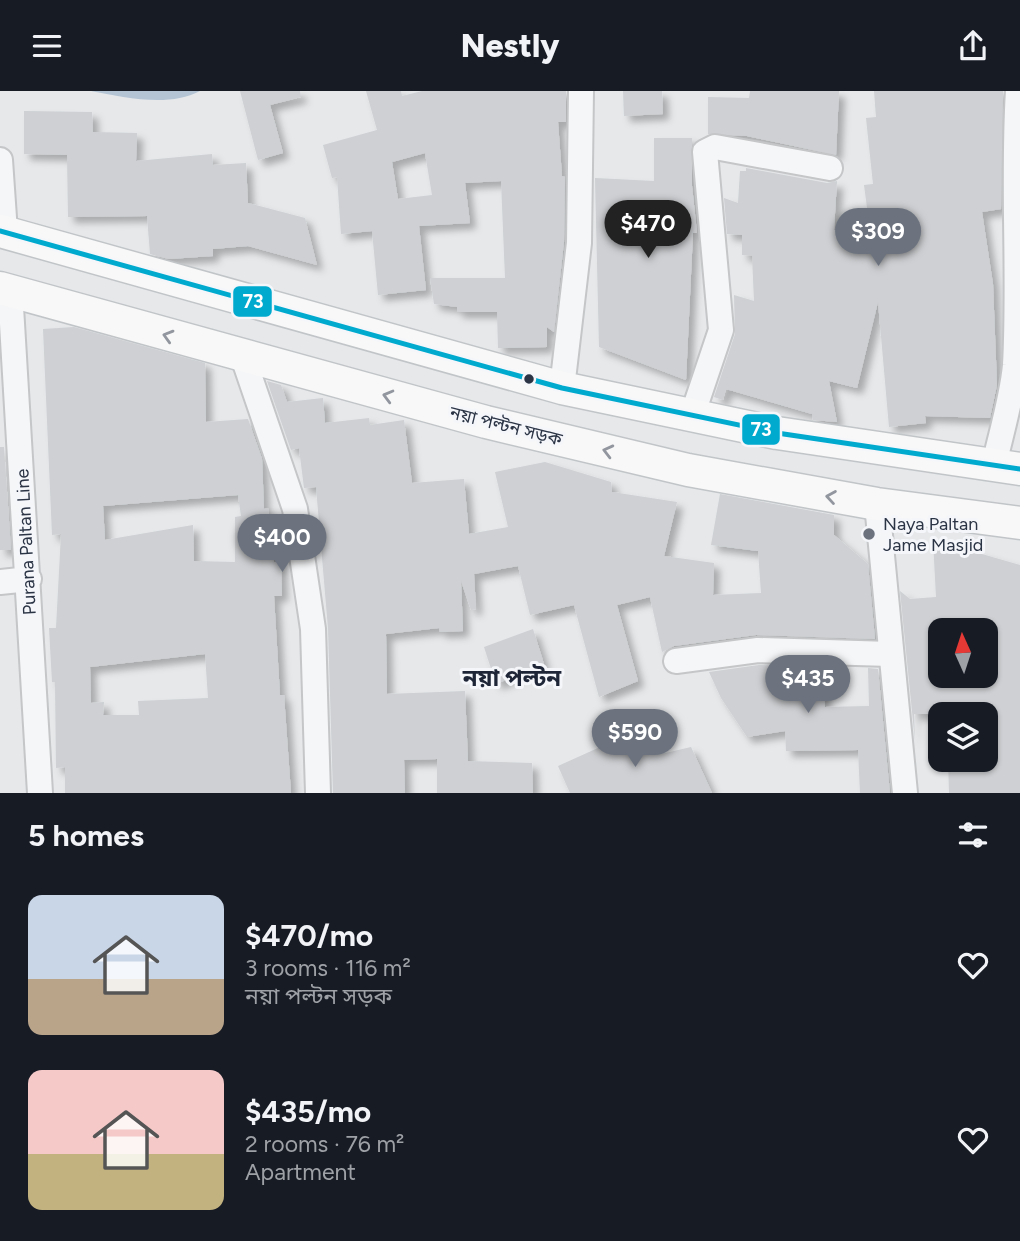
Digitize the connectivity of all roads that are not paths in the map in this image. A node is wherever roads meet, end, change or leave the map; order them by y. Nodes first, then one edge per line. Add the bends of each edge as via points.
1 (582, 91) edge
2 (1018, 91) edge
3 (0, 160) edge
4 (830, 168) dead end
5 (3, 231) edge
6 (5, 289) edge
7 (243, 357) junction
8 (562, 388) junction
9 (692, 416) junction
10 (1007, 467) edge
11 (877, 504) junction
12 (1020, 523) edge
13 (29, 579) junction
14 (0, 582) edge
15 (890, 654) junction
16 (676, 661) dead end
17 (40, 793) edge
18 (318, 793) edge
19 (905, 793) edge

1 - 8 street via 579,243
2 - 10 street via 1019,271
3 - 5 street
4 - 9 street via 715,147 705,152 721,330
5 - 8 main road
7 -> 6 main road, নয়া পল্টন সড়ক
6 - 13 street, Purana Paltan Line
11 -> 7 main road, নয়া পল্টন সড়ক via 688,470
7 - 18 street via 295,509 313,629
8 - 9 main road
9 - 10 main road
11 - 12 main road, নয়া পল্টন সড়ক
11 - 15 street
13 - 14 street
13 - 17 street, Purana Paltan Line
15 - 16 street via 758,650
15 - 19 street

